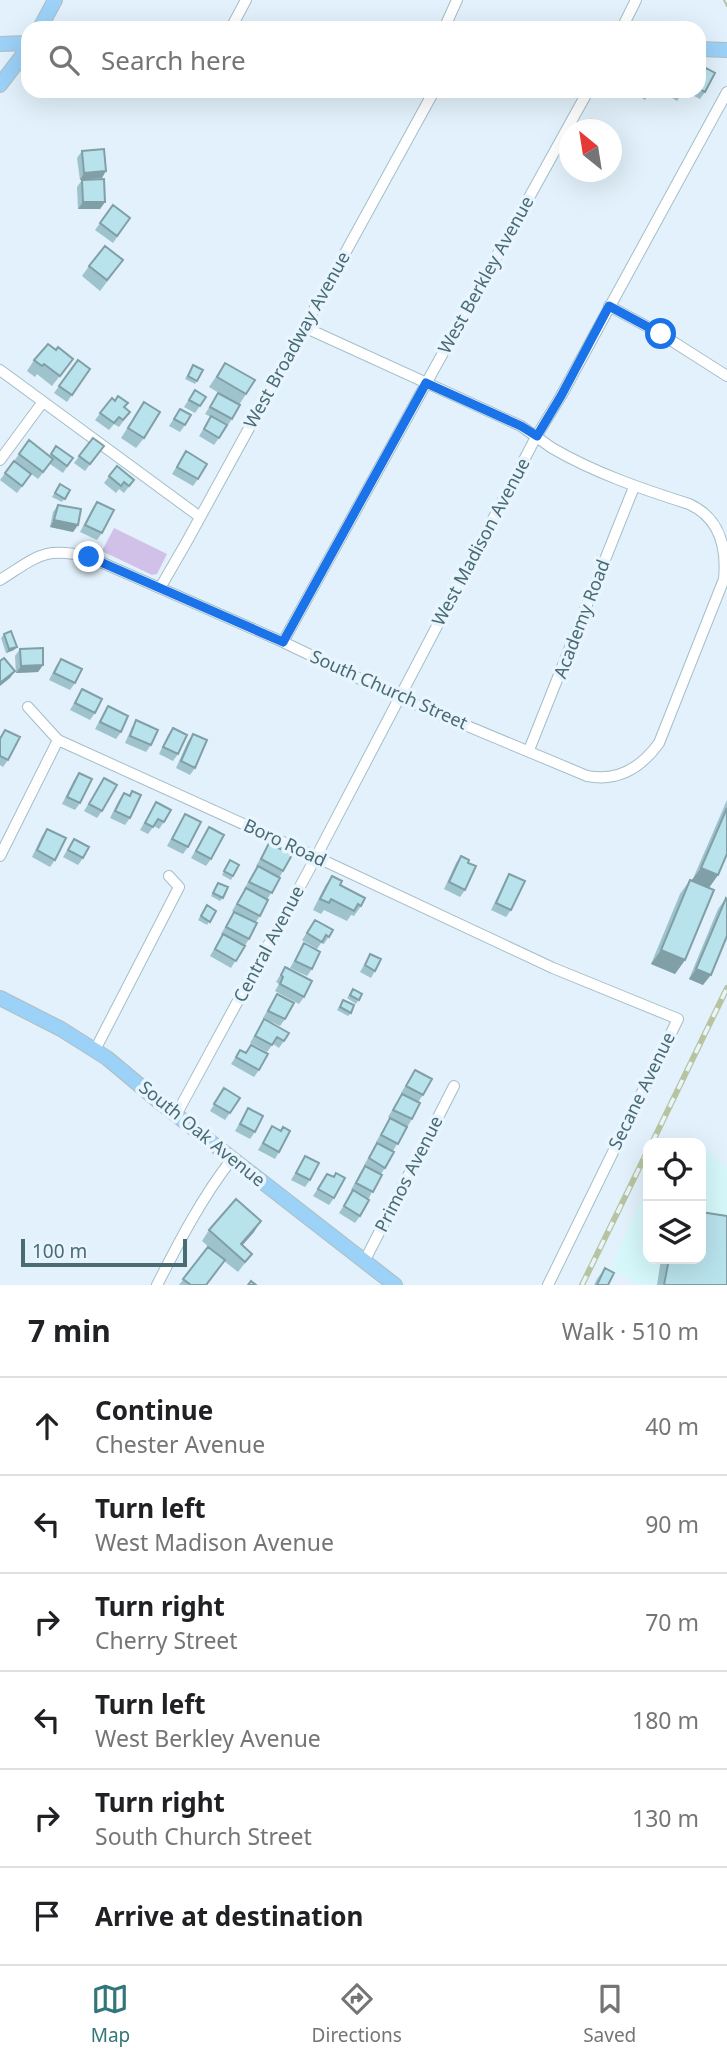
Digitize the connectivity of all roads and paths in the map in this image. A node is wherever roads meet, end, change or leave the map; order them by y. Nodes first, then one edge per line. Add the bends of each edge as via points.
1 (55, 0) edge
2 (246, 0) edge
3 (457, 0) edge
4 (636, 0) edge
5 (44, 21) edge
6 (235, 21) edge
7 (447, 21) edge
8 (626, 21) edge
9 (0, 44) edge
10 (21, 46) edge
11 (706, 49) edge
12 (727, 50) edge
13 (21, 56) edge
14 (0, 85) edge
15 (727, 92) edge
16 (429, 98) edge
17 (584, 98) edge
18 (609, 306) junction
19 (304, 327) junction
20 (0, 370) edge
21 (727, 376) edge
22 (426, 383) junction
23 (42, 402) junction
24 (537, 436) junction
25 (0, 460) edge
26 (634, 487) junction
27 (200, 517) junction
28 (0, 580) edge
29 (160, 588) junction
30 (283, 642) junction
31 (398, 697) junction
32 (28, 706) dead end
33 (58, 740) junction
34 (529, 751) junction
35 (0, 856) edge
36 (316, 857) junction
37 (169, 876) dead end
38 (553, 968) joint
39 (0, 998) edge
40 (95, 1050) junction
41 (454, 1086) dead end
42 (176, 1115) junction
43 (232, 1159) junction
44 (364, 1262) junction
45 (157, 1285) edge
46 (394, 1285) edge
47 (548, 1285) edge

1 - 5 main road
2 - 6 street
3 - 7 street
4 - 8 street
9 - 10 main road
11 - 12 main road
13 - 14 main road
15 - 18 street, West Madison Avenue
16 - 19 street, West Broadway Avenue
17 - 22 street, West Berkley Avenue
18 - 21 street
18 - 24 street, West Madison Avenue
19 - 22 street
19 - 27 street, West Broadway Avenue
20 - 23 street
22 - 24 street
22 - 30 street, West Berkley Avenue
23 - 25 street
23 - 27 street
24 - 26 street via 552,448
24 - 31 street, West Madison Avenue
26 - 34 street, Academy Road
26 - 34 street, South Church Street via 698,508 723,543 724,579 659,743 643,762 623,774 599,778
27 - 29 street, West Broadway Avenue
28 - 29 street, South Church Street via 33,558 60,552 89,557
29 - 30 street, South Church Street
30 - 31 street, South Church Street
31 - 34 street, South Church Street
31 - 36 street, Central Avenue
32 - 33 street, Boro Road
33 - 35 street
33 - 36 street, Boro Road
36 - 38 street, Boro Road
36 - 42 street, Central Avenue
37 - 40 street via 179,887
38 - 47 street, Secane Avenue via 678,1019
39 - 40 main road, South Oak Avenue
40 - 42 main road, South Oak Avenue
41 - 44 street, Primos Avenue
42 - 43 main road, South Oak Avenue
43 - 44 main road, South Oak Avenue
43 - 45 street
44 - 46 main road, South Oak Avenue

